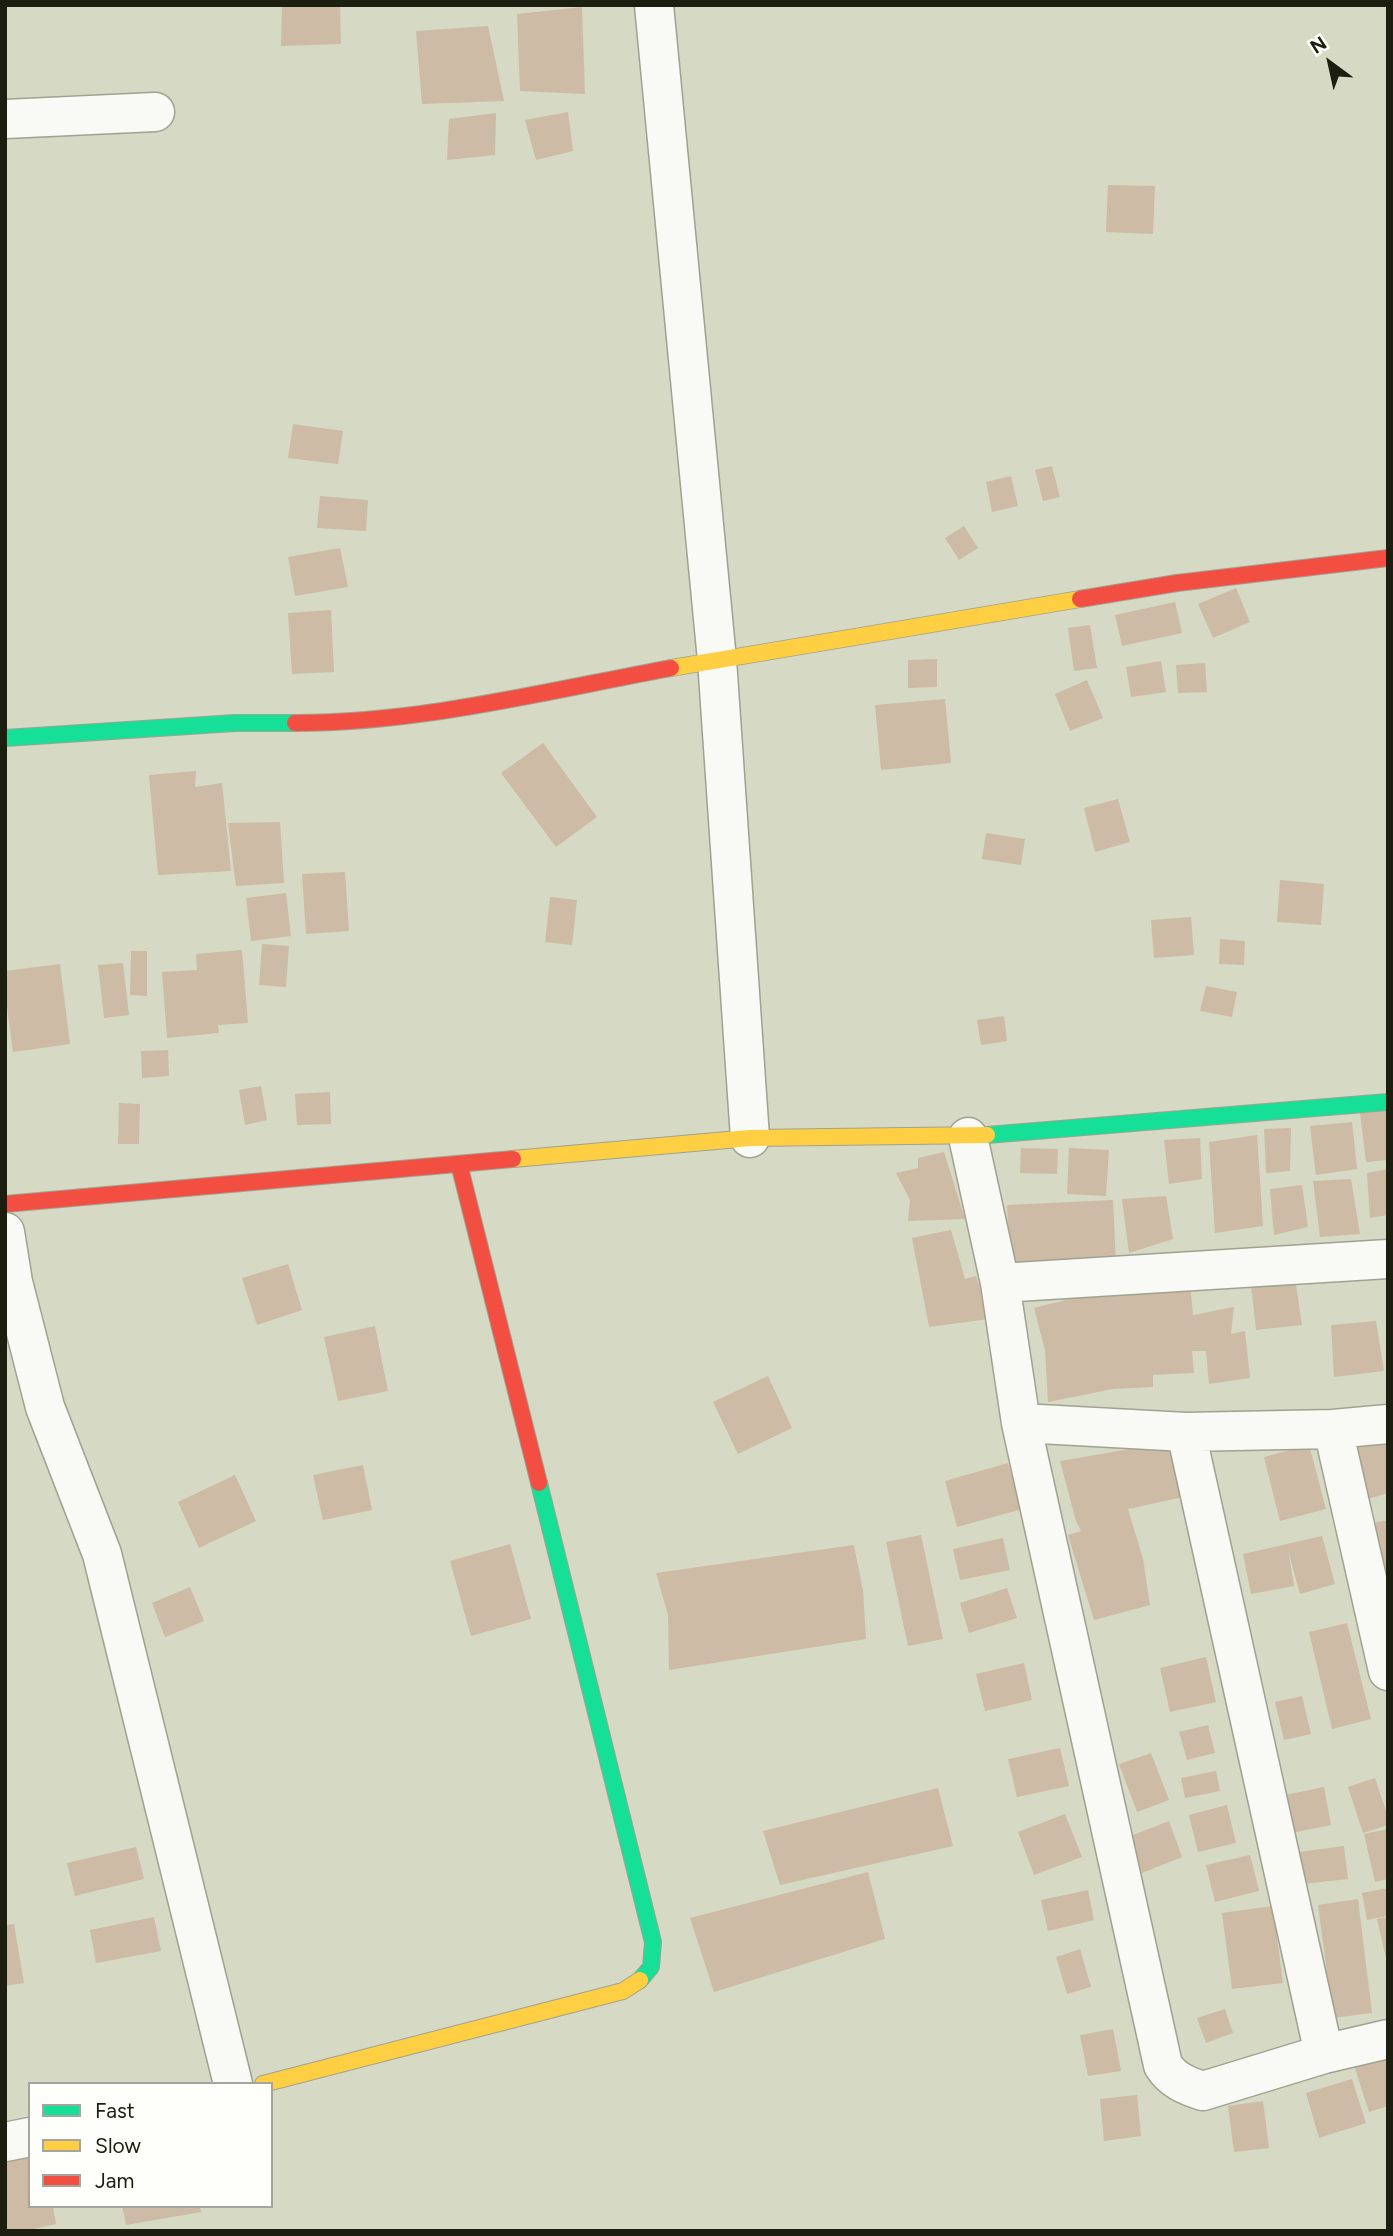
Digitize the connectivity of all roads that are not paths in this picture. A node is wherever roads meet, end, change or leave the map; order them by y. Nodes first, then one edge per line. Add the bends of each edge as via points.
1 (654, 5) edge
2 (155, 112) dead end
3 (5, 119) edge
4 (1388, 558) edge
5 (717, 660) junction
6 (5, 738) edge
7 (1388, 1102) edge
8 (968, 1137) junction
9 (750, 1138) junction
10 (459, 1164) junction
11 (5, 1204) edge
12 (5, 1233) edge
13 (1388, 1259) edge
14 (1000, 1283) junction
15 (1021, 1423) junction
16 (1388, 1424) edge
17 (1333, 1429) junction
18 (1186, 1432) junction
19 (1388, 1671) edge
20 (1388, 2039) edge
21 (1324, 2054) junction
22 (233, 2082) edge
23 (271, 2082) edge
24 (28, 2137) edge
25 (5, 2143) edge

1 - 5 street
2 - 3 street
4 - 5 street via 1177,583
5 - 6 street via 432,712 328,723 235,723
5 - 9 street
7 - 8 street
8 - 9 street
8 - 14 street
9 - 10 street
10 - 11 street
10 - 23 street via 654,1958 642,1981 623,1991
12 - 22 street via 45,1407 102,1555
13 - 14 street
14 - 15 street
15 - 18 street
15 - 21 street via 1163,2066 1183,2084 1203,2091
16 - 17 street
17 - 18 street
17 - 19 street
18 - 21 street
20 - 21 street
24 - 25 street

